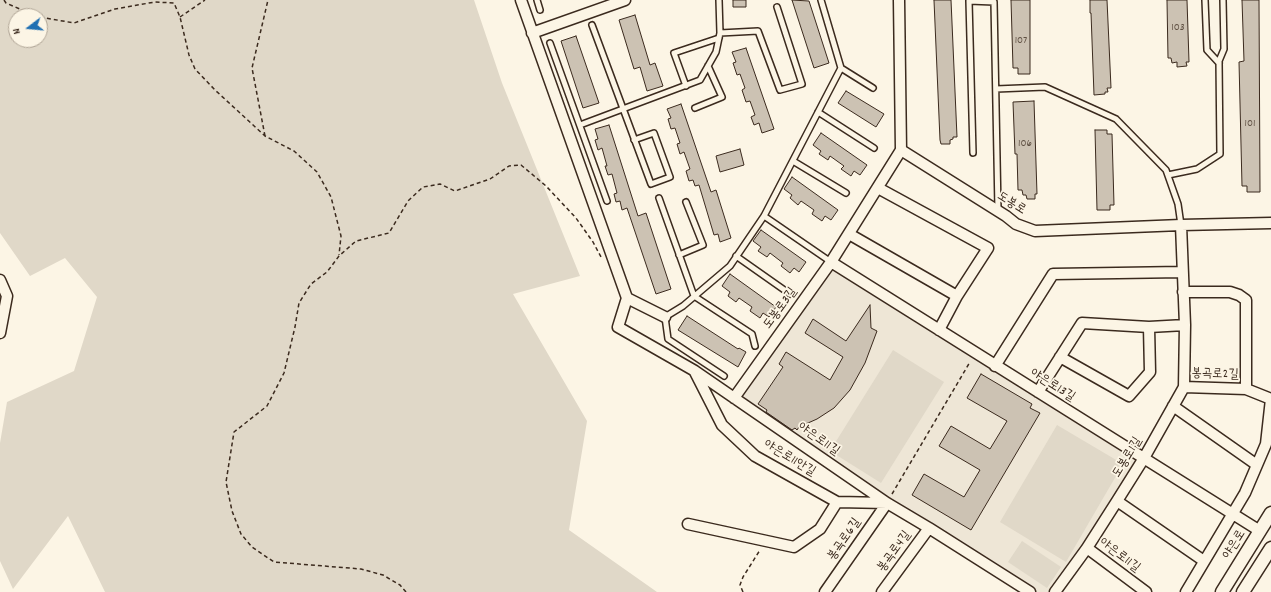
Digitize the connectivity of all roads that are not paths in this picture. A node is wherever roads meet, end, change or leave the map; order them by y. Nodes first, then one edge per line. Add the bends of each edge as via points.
1 (521, 0) edge
2 (537, 0) edge
3 (625, 0) edge
4 (719, 0) edge
5 (821, 0) edge
6 (899, 0) edge
7 (1205, 0) edge
8 (1223, 0) edge
9 (994, 1) edge
10 (777, 7) dead end
11 (540, 10) dead end
12 (592, 26) dead end
13 (532, 33) junction
14 (720, 35) junction
15 (550, 43) dead end
16 (1219, 63) junction
17 (708, 66) junction
18 (841, 68) junction
19 (686, 86) junction
20 (873, 88) dead end
21 (996, 89) junction
22 (695, 108) dead end
23 (623, 109) junction
24 (818, 112) junction
25 (580, 125) junction
26 (634, 140) junction
27 (874, 148) dead end
28 (901, 150) junction
29 (973, 153) dead end
30 (793, 161) junction
31 (1168, 175) junction
32 (878, 188) junction
33 (846, 193) dead end
34 (659, 198) dead end
35 (607, 201) dead end
36 (686, 202) dead end
37 (998, 211) junction
38 (764, 216) junction
39 (1271, 223) edge
40 (1181, 225) junction
41 (848, 234) junction
42 (679, 255) junction
43 (736, 256) junction
44 (831, 262) junction
45 (1182, 272) junction
46 (0, 280) edge
47 (1183, 292) junction
48 (790, 294) dead end
49 (694, 296) junction
50 (958, 296) junction
51 (627, 298) junction
52 (665, 317) junction
53 (1184, 325) junction
54 (1149, 327) junction
55 (939, 330) junction
56 (0, 333) edge
57 (754, 346) dead end
58 (1060, 357) junction
59 (995, 366) junction
60 (695, 371) junction
61 (724, 376) dead end
62 (1184, 387) junction
63 (1246, 388) junction
64 (1038, 392) junction
65 (734, 398) junction
66 (1173, 406) junction
67 (1144, 458) junction
68 (1257, 465) junction
69 (1117, 501) junction
70 (837, 502) junction
71 (887, 504) junction
72 (1271, 513) edge
73 (1233, 514) junction
74 (688, 524) dead end
75 (929, 528) junction
76 (1260, 531) junction
77 (1087, 548) junction
78 (1271, 548) edge
79 (1204, 561) junction
80 (1134, 588) edge
81 (825, 592) edge
82 (882, 592) edge
83 (1030, 592) edge
84 (1055, 592) edge
85 (1146, 592) edge
86 (1186, 592) edge
87 (1222, 592) edge
88 (1243, 592) edge

1 - 13 street
2 - 11 lane
3 - 13 street
4 - 14 lane
5 - 18 lane
6 - 28 street
7 - 16 lane via 1206,50
8 - 16 lane via 1224,49
9 - 21 lane
9 - 29 lane via 969,1
10 - 14 lane via 802,84 780,90 758,31
12 - 23 lane
13 - 51 street
14 - 17 lane via 716,52
14 - 19 lane via 674,53
15 - 25 lane
16 - 31 lane via 1220,154 1197,169
17 - 19 lane via 700,80
17 - 22 lane via 722,97
18 - 20 lane
18 - 24 lane
19 - 23 lane
21 - 31 lane via 1045,87 1116,119
21 - 37 lane
23 - 25 lane
23 - 26 lane
24 - 27 lane
24 - 30 lane
25 - 35 lane
26 - 26 lane via 651,184 670,177 654,133
28 - 32 street, 도봉로3길
28 - 37 street, 도봉로
30 - 33 lane
30 - 38 lane
31 - 40 lane via 1178,204
32 - 41 street, 도봉로3길
32 - 50 street via 988,248
34 - 42 lane
36 - 42 lane via 703,245
37 - 40 street, 도봉로 via 1016,224 1035,231
38 - 43 lane
38 - 44 lane
39 - 40 street, 도봉로
40 - 45 street
41 - 44 street, 도봉로3길
41 - 50 street
42 - 49 lane
43 - 48 lane
43 - 49 lane via 730,266
44 - 55 street, 야은로13길
44 - 65 street, 도봉로3길
45 - 47 street
45 - 59 street via 1053,274
46 - 56 street via 7,296
47 - 53 street
47 - 63 street via 1230,292 1246,300
49 - 52 lane
49 - 57 lane via 752,334
50 - 55 street
51 - 52 street
51 - 60 street, 야은로11길 via 618,328
52 - 61 lane via 668,340
53 - 54 street
53 - 62 street
54 - 58 street via 1082,323
54 - 58 street via 1150,372 1130,396
55 - 59 street, 야은로13길
58 - 64 street
59 - 64 street, 야은로13길
60 - 65 street, 야은로11길
60 - 70 street, 야은로11안길 via 722,425 755,456
62 - 63 street, 봉곡로2길
62 - 66 street, 도봉로1길
63 - 68 street, 봉곡로2길 via 1271,399 1266,444
64 - 67 street, 야은로13길
65 - 71 street, 야은로11길
66 - 67 street, 도봉로1길
66 - 68 street
67 - 69 street, 도봉로1길
67 - 73 street, 야은로13길
68 - 73 street, 봉곡로2길
69 - 77 street, 도봉로1길
69 - 79 street
70 - 71 street, 야은로11안길
70 - 74 street via 820,529 794,547
71 - 75 street, 야은로11길
71 - 81 street, 봉곡로6길
72 - 76 street, 야은로
73 - 76 street, 야은로13길
73 - 79 street, 봉곡로2길
75 - 82 street, 봉곡로4길
75 - 83 street, 야은로11길
76 - 87 street, 야은로
77 - 80 street, 야은로11길
77 - 84 street, 도봉로1길
78 - 88 street
79 - 86 street, 봉곡로2길
80 - 85 street, 야은로11길

